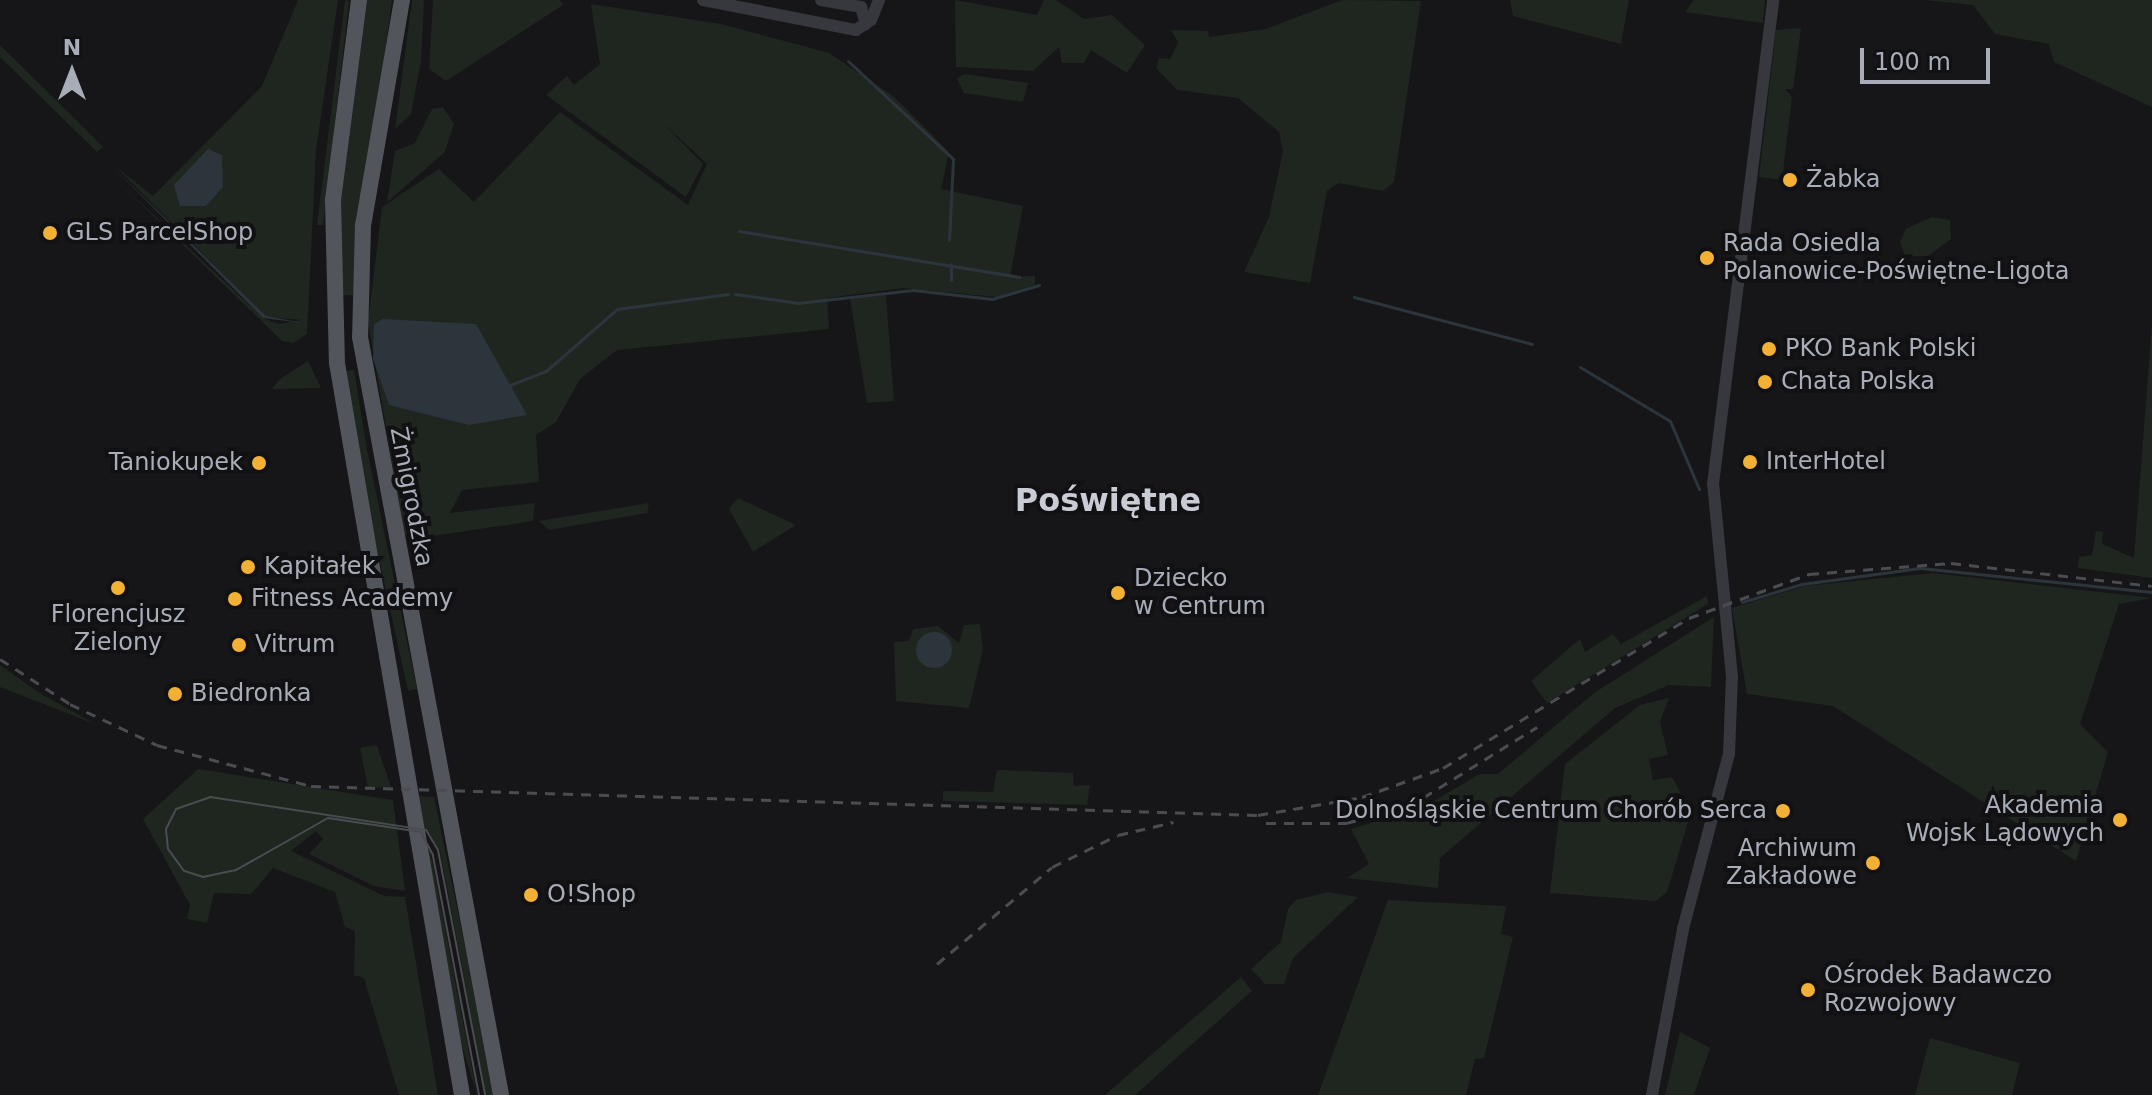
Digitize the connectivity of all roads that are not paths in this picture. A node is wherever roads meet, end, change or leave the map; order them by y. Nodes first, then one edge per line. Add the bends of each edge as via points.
1 (703, 0) edge
2 (821, 0) edge
3 (864, 0) edge
4 (879, 0) edge
5 (1773, 0) edge
6 (716, 1) edge
7 (357, 4) edge
8 (403, 4) edge
9 (851, 5) junction
10 (864, 27) junction
11 (462, 1095) edge
12 (501, 1095) edge
13 (1652, 1095) edge

1 - 6 street
2 - 9 street
3 - 9 street
4 - 10 street
5 - 13 street via 1713,484 1731,732
6 - 10 street
7 - 11 main road, Żmigrodzka via 333,201 337,363
8 - 12 main road, Żmigrodzka via 363,225 361,348
9 - 10 street via 867,12

